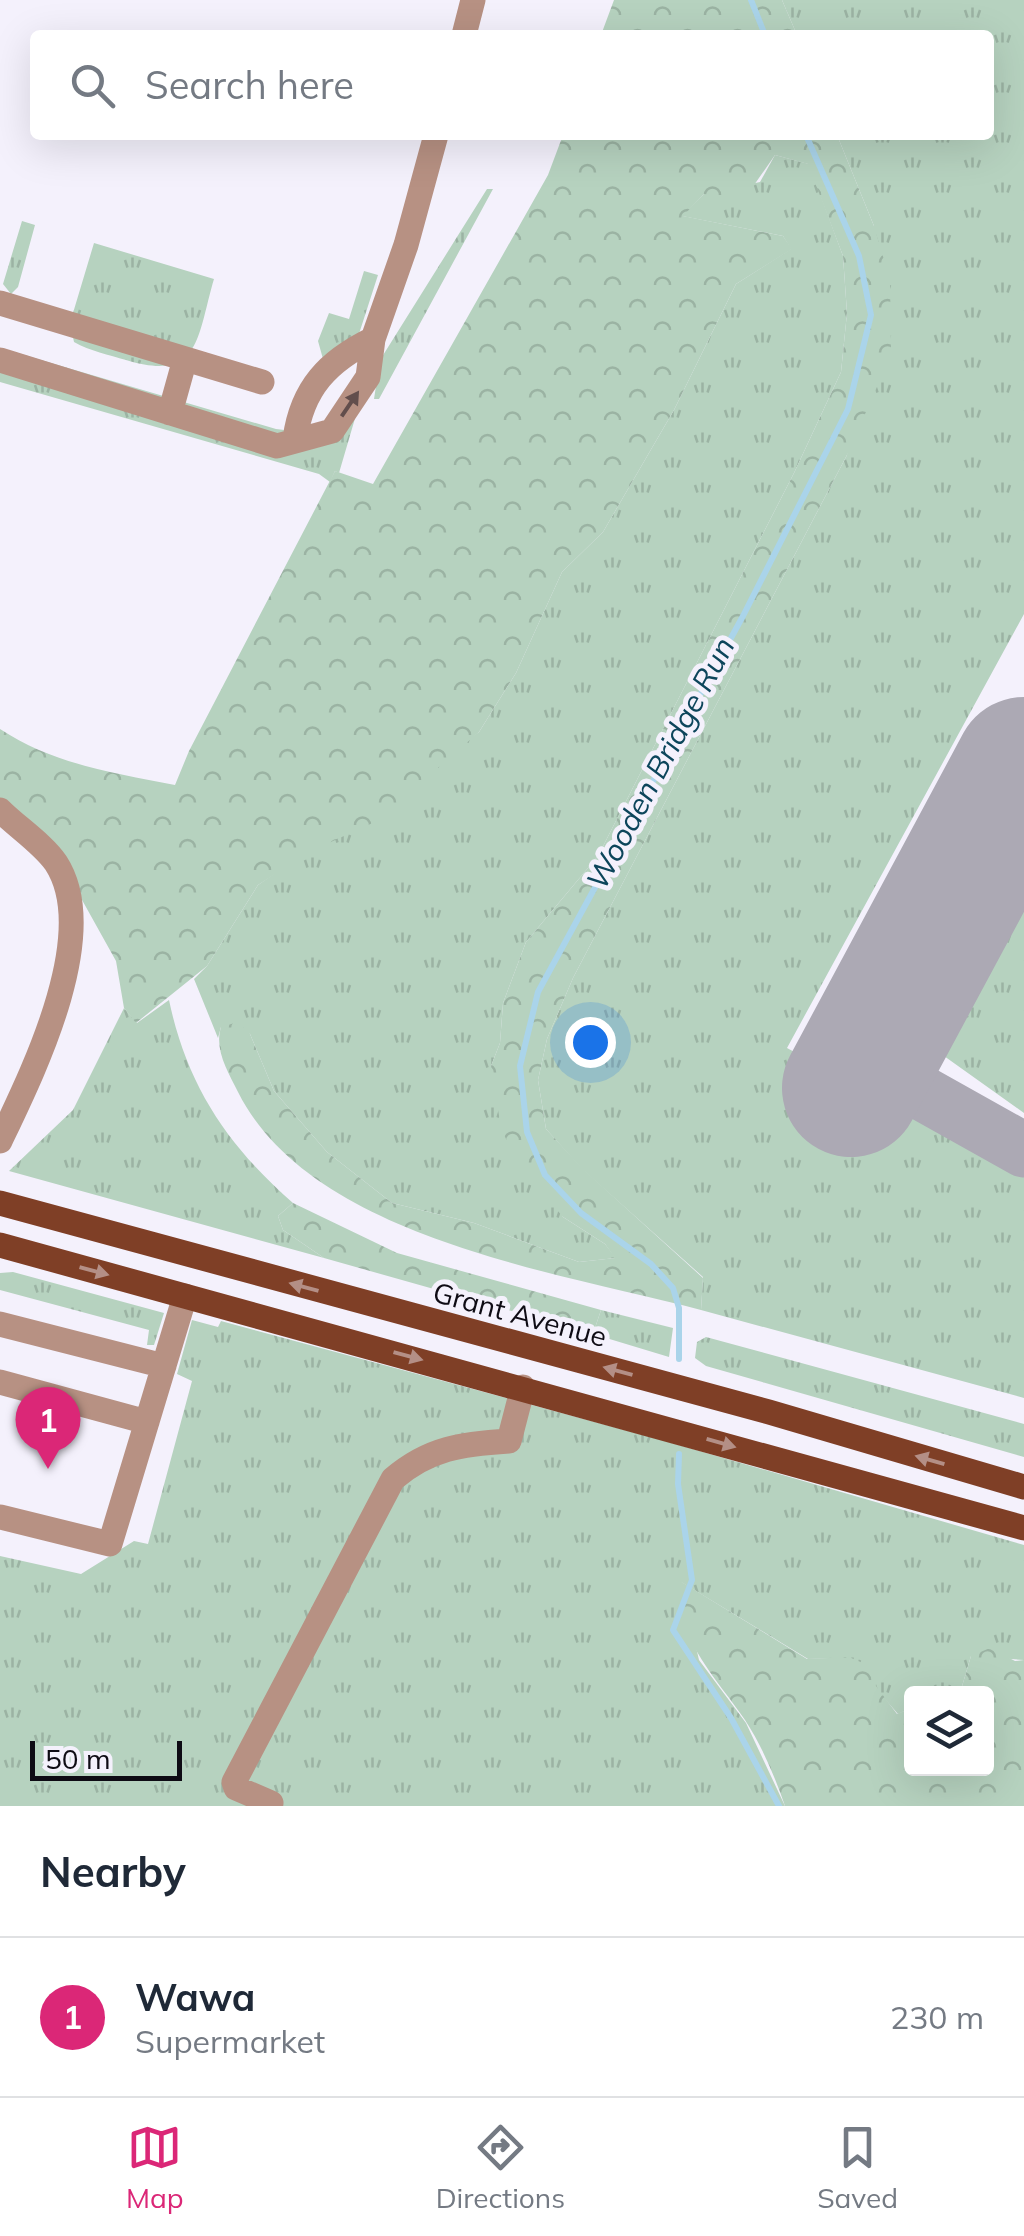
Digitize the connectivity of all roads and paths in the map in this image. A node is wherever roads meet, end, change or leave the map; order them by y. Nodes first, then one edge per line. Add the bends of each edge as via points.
1 (473, 0) edge
2 (465, 30) edge
3 (435, 140) edge
4 (0, 304) edge
5 (373, 339) junction
6 (185, 358) junction
7 (0, 360) edge
8 (262, 382) dead end
9 (170, 412) junction
10 (295, 438) junction
11 (0, 810) edge
12 (12, 1086) edge
13 (0, 1141) edge
14 (0, 1204) edge
15 (0, 1245) edge
16 (185, 1296) junction
17 (0, 1324) edge
18 (164, 1366) junction
19 (0, 1382) edge
20 (523, 1387) junction
21 (147, 1422) junction
22 (1024, 1487) edge
23 (0, 1517) edge
24 (1024, 1528) edge
25 (271, 1803) dead end

1 - 2 lane
3 - 5 lane
4 - 6 lane
5 - 10 lane via 337,357 299,408
10 -> 5 lane via 332,431 368,377
6 - 8 lane
6 - 9 lane
7 - 9 lane
9 - 10 lane via 277,446
11 - 12 lane via 56,862 70,898 54,1014
12 - 13 lane
22 -> 14 main road, Grant Avenue
15 -> 16 main road
16 - 18 lane
16 -> 20 main road
17 - 18 lane
18 - 21 lane
19 - 21 lane
20 -> 24 main road
20 - 25 lane via 509,1441 440,1448 393,1479 234,1782
21 - 23 lane via 110,1544

